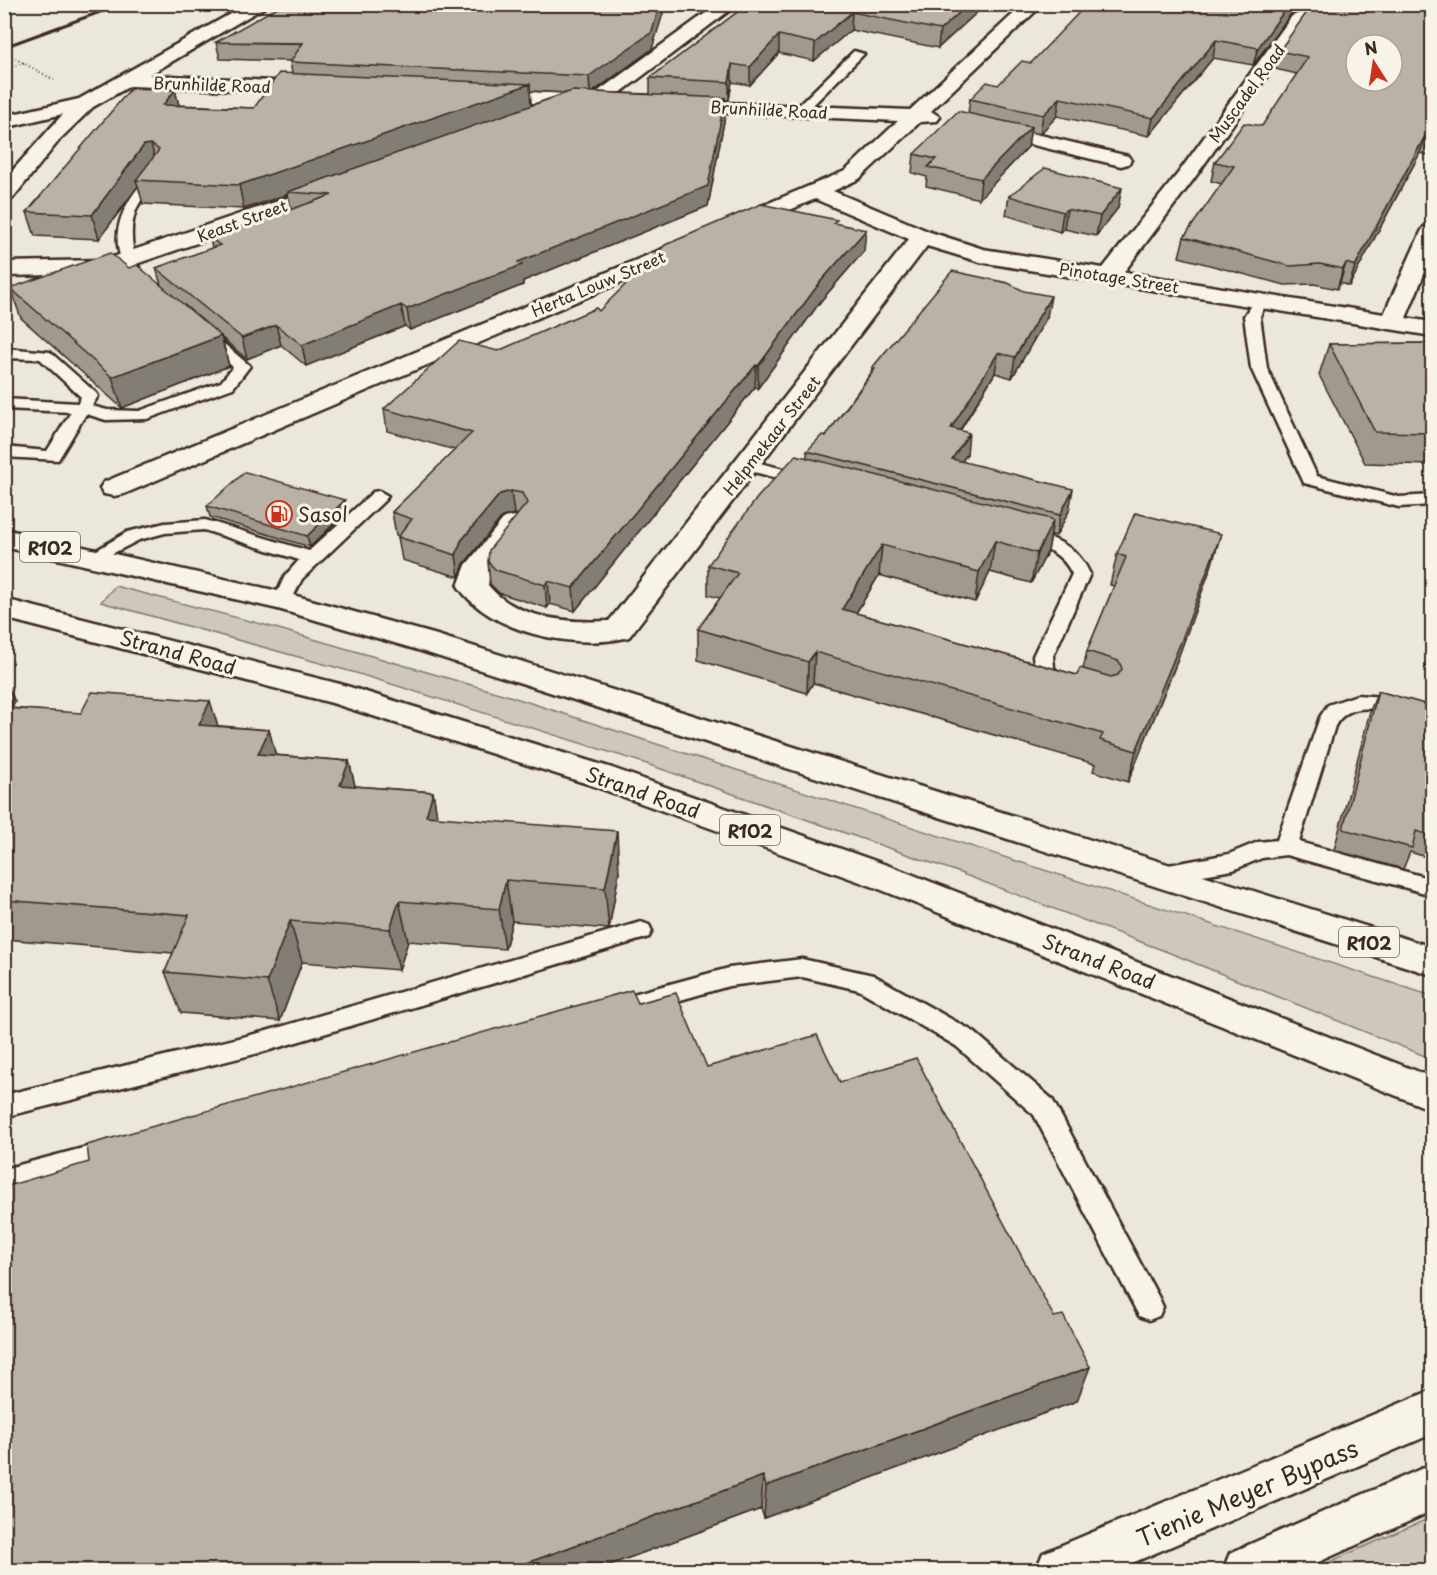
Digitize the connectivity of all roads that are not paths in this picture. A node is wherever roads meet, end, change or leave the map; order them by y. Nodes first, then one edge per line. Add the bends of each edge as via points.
1 (261, 4) edge
2 (730, 4) edge
3 (1035, 4) edge
4 (1432, 12) edge
5 (858, 54) dead end
6 (126, 81) junction
7 (338, 90) edge
8 (468, 95) edge
9 (574, 100) junction
10 (597, 101) junction
11 (631, 102) edge
12 (86, 104) junction
13 (665, 104) edge
14 (801, 110) junction
15 (917, 117) junction
16 (530, 118) edge
17 (4, 122) edge
18 (1120, 160) dead end
19 (156, 174) edge
20 (351, 182) edge
21 (815, 191) junction
22 (4, 194) edge
23 (1432, 232) edge
24 (922, 237) junction
25 (128, 261) junction
26 (4, 269) edge
27 (1110, 275) junction
28 (153, 291) edge
29 (1261, 300) junction
30 (189, 321) edge
31 (1392, 323) junction
32 (1432, 329) edge
33 (4, 353) edge
34 (4, 404) edge
35 (82, 408) junction
36 (4, 452) edge
37 (748, 465) junction
38 (827, 485) edge
39 (114, 488) dead end
40 (379, 496) dead end
41 (1432, 500) edge
42 (514, 524) edge
43 (1007, 531) edge
44 (4, 538) edge
45 (96, 556) junction
46 (312, 558) junction
47 (282, 601) junction
48 (4, 608) edge
49 (1083, 692) edge
50 (1432, 718) edge
51 (1286, 848) junction
52 (1160, 874) junction
53 (1432, 887) edge
54 (641, 931) dead end
55 (1432, 961) edge
56 (591, 1016) edge
57 (1432, 1094) edge
58 (4, 1106) edge
59 (143, 1144) edge
60 (4, 1181) edge
61 (1149, 1307) dead end
62 (1432, 1412) edge
63 (1432, 1487) edge
64 (1060, 1570) edge
65 (1247, 1570) edge

1 - 6 street
2 - 10 street
3 - 15 street, Herta Louw Street
4 - 27 street, Muscadel Road via 1347,5 1305,14
5 - 14 lane
6 - 7 street, Brunhilde Road
6 - 12 street
8 - 9 street
9 - 10 street
9 - 16 street
10 - 11 street
12 - 17 street
12 - 22 street via 54,134
13 - 14 street, Brunhilde Road
14 - 15 street, Brunhilde Road
15 - 18 street, Brunhilde Road via 958,122
15 - 21 street, Herta Louw Street via 852,175
19 - 25 lane via 130,204 124,218
20 - 25 street, Keast Street
21 - 24 street, Pinotage Street
21 - 39 street, Herta Louw Street
23 - 31 street
24 - 27 street, Pinotage Street via 980,255
24 - 37 street, Helpmekaar Street
25 - 26 street, Keast Street via 87,269
25 - 28 lane via 136,276
27 - 29 street, Pinotage Street
29 - 31 street, Pinotage Street
29 - 41 lane via 1252,316 1259,368 1310,479 1400,502
30 - 35 lane via 242,366 227,385 141,416 106,415
31 - 32 street, Pinotage Street
33 - 35 lane via 44,355 90,396
34 - 35 lane
35 - 36 lane via 52,456
37 - 38 lane
37 - 42 street, Helpmekaar Street via 618,630 554,627 506,614 485,602 473,586 476,571
40 - 46 lane
43 - 49 lane via 1052,543 1078,565 1081,574 1042,662 1062,687
44 - 45 street, R102
45 - 46 lane via 133,536 165,528 205,525
45 - 47 street, R102
46 - 47 lane via 294,576
47 - 52 street, R102 via 584,691
48 - 57 street, Strand Road / R102 via 340,695 600,776 886,878
50 - 51 lane via 1372,703 1357,702 1334,711 1325,726
51 - 52 lane via 1258,850 1233,862
51 - 53 lane via 1330,856
52 - 55 street, R102
54 - 58 lane via 263,1042
56 - 61 lane via 729,976 802,968 865,982 965,1039 1043,1107
59 - 60 lane
62 - 64 street, Tienie Meyer Bypass
63 - 65 street

